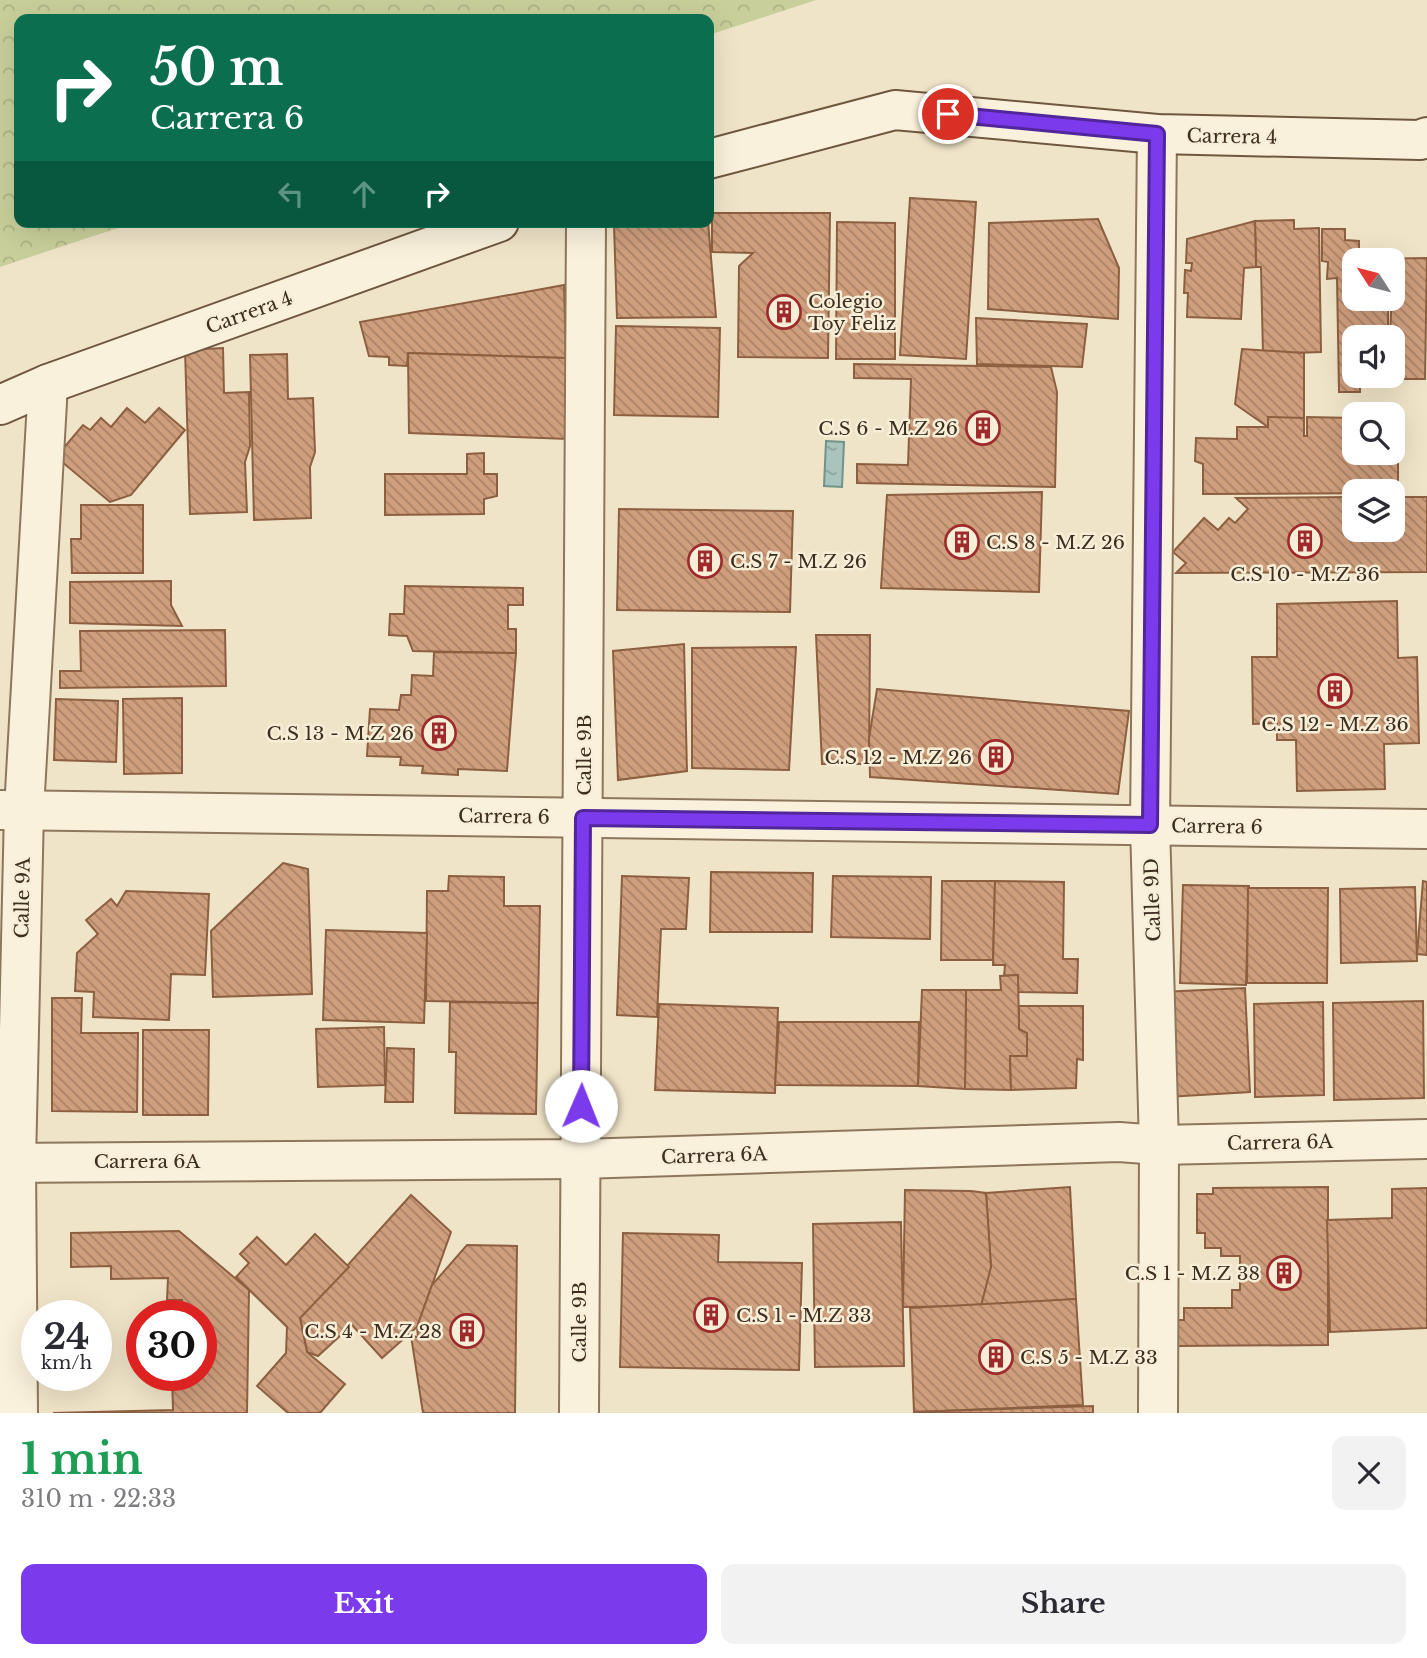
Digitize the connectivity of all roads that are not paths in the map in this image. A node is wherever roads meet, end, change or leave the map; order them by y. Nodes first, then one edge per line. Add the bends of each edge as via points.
1 (1157, 134) junction
2 (1424, 139) edge
3 (714, 158) edge
4 (482, 228) edge
5 (586, 228) edge
6 (48, 384) junction
7 (0, 405) edge
8 (12, 810) edge
9 (583, 818) junction
10 (1150, 825) junction
11 (1427, 829) edge
12 (1427, 1139) edge
13 (1159, 1145) junction
14 (580, 1159) junction
15 (8, 1163) edge
16 (18, 1413) edge
17 (579, 1413) edge
18 (1158, 1413) edge

1 - 2 street, Carrera 4
1 - 3 street, Carrera 4 via 895,110
1 - 10 street, Calle 9D
4 - 6 street, Carrera 4
5 - 9 street, Calle 9B
6 - 7 street, Carrera 4
6 - 8 street, Calle 9A
8 - 9 street, Carrera 6
8 - 15 street, Calle 9A
9 - 10 street, Carrera 6
9 - 14 street, Calle 9B
10 - 11 street, Carrera 6
10 - 13 street, Calle 9D
12 - 13 street, Carrera 6A
13 - 14 street, Carrera 6A via 1119,1142
13 - 18 street, Calle 9D
14 - 15 street, Carrera 6A
14 - 17 street, Calle 9B
15 - 16 street, Calle 9A

